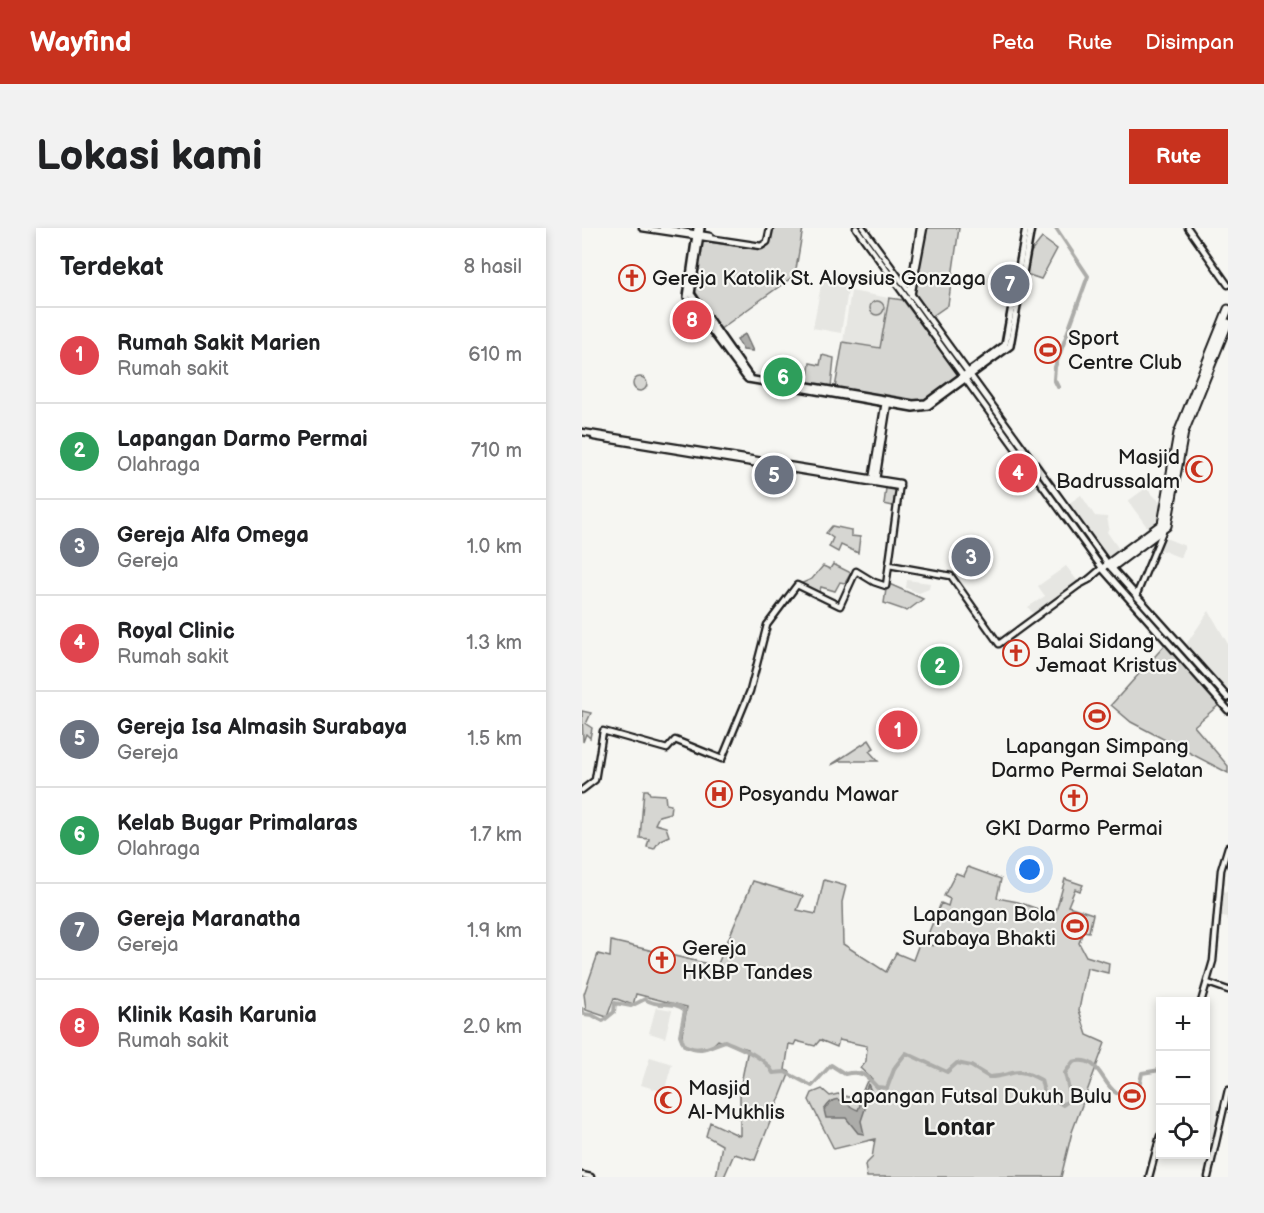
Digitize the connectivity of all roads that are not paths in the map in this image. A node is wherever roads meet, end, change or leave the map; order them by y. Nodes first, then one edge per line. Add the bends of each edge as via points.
1 (642, 228) edge
2 (662, 228) edge
3 (770, 228) edge
4 (856, 228) edge
5 (863, 228) edge
6 (922, 228) edge
7 (1029, 228) edge
8 (1188, 228) edge
9 (698, 233) edge
10 (867, 238) junction
11 (897, 279) junction
12 (912, 280) junction
13 (1228, 285) edge
14 (909, 295) junction
15 (1228, 309) edge
16 (1226, 324) edge
17 (966, 376) junction
18 (887, 402) junction
19 (582, 434) edge
20 (1177, 457) junction
21 (874, 481) junction
22 (1058, 496) junction
23 (1052, 500) junction
24 (1163, 531) junction
25 (889, 565) junction
26 (1107, 568) junction
27 (1136, 596) junction
28 (1175, 639) junction
29 (1169, 643) junction
30 (1186, 651) junction
31 (1180, 656) junction
32 (1228, 698) edge
33 (1228, 710) edge
34 (582, 790) edge
35 (1228, 847) edge
36 (1208, 982) junction
37 (1228, 989) edge
38 (1203, 997) edge
39 (1228, 1090) edge
40 (1156, 1153) edge
41 (582, 1175) edge
42 (591, 1177) edge
43 (1149, 1177) edge
44 (1208, 1177) edge

1 - 9 street
2 - 9 street
3 - 9 street via 764,245
4 - 10 street
5 - 10 street
6 - 12 street
6 - 14 street
7 - 17 main road via 1005,345
8 - 13 street
9 - 18 main road via 687,297 748,377
10 - 11 street
11 - 12 street
11 - 14 street
12 - 14 street
14 - 17 street
15 - 16 main road
16 - 20 main road
17 - 18 main road via 923,408
17 - 22 street
17 - 23 street
18 - 21 street
19 - 21 street
20 - 24 main road via 1169,522
20 - 26 main road via 1161,524
21 - 25 street via 900,485
22 - 23 street
22 - 26 street
23 - 26 street
24 - 26 main road
24 - 27 street
25 - 26 street via 951,576 999,644
25 - 34 street via 886,586 856,572 840,606 797,585 767,625 750,691 722,759 675,740 668,749 603,731 595,779
26 - 27 main road
26 - 29 main road
27 - 28 main road
28 - 29 main road
28 - 30 main road
29 - 31 main road
30 - 31 main road
30 - 32 main road
31 - 33 main road
35 - 36 street via 1221,870 1214,957
36 - 37 street
36 - 38 street
39 - 44 street
40 - 43 street
41 - 42 street

